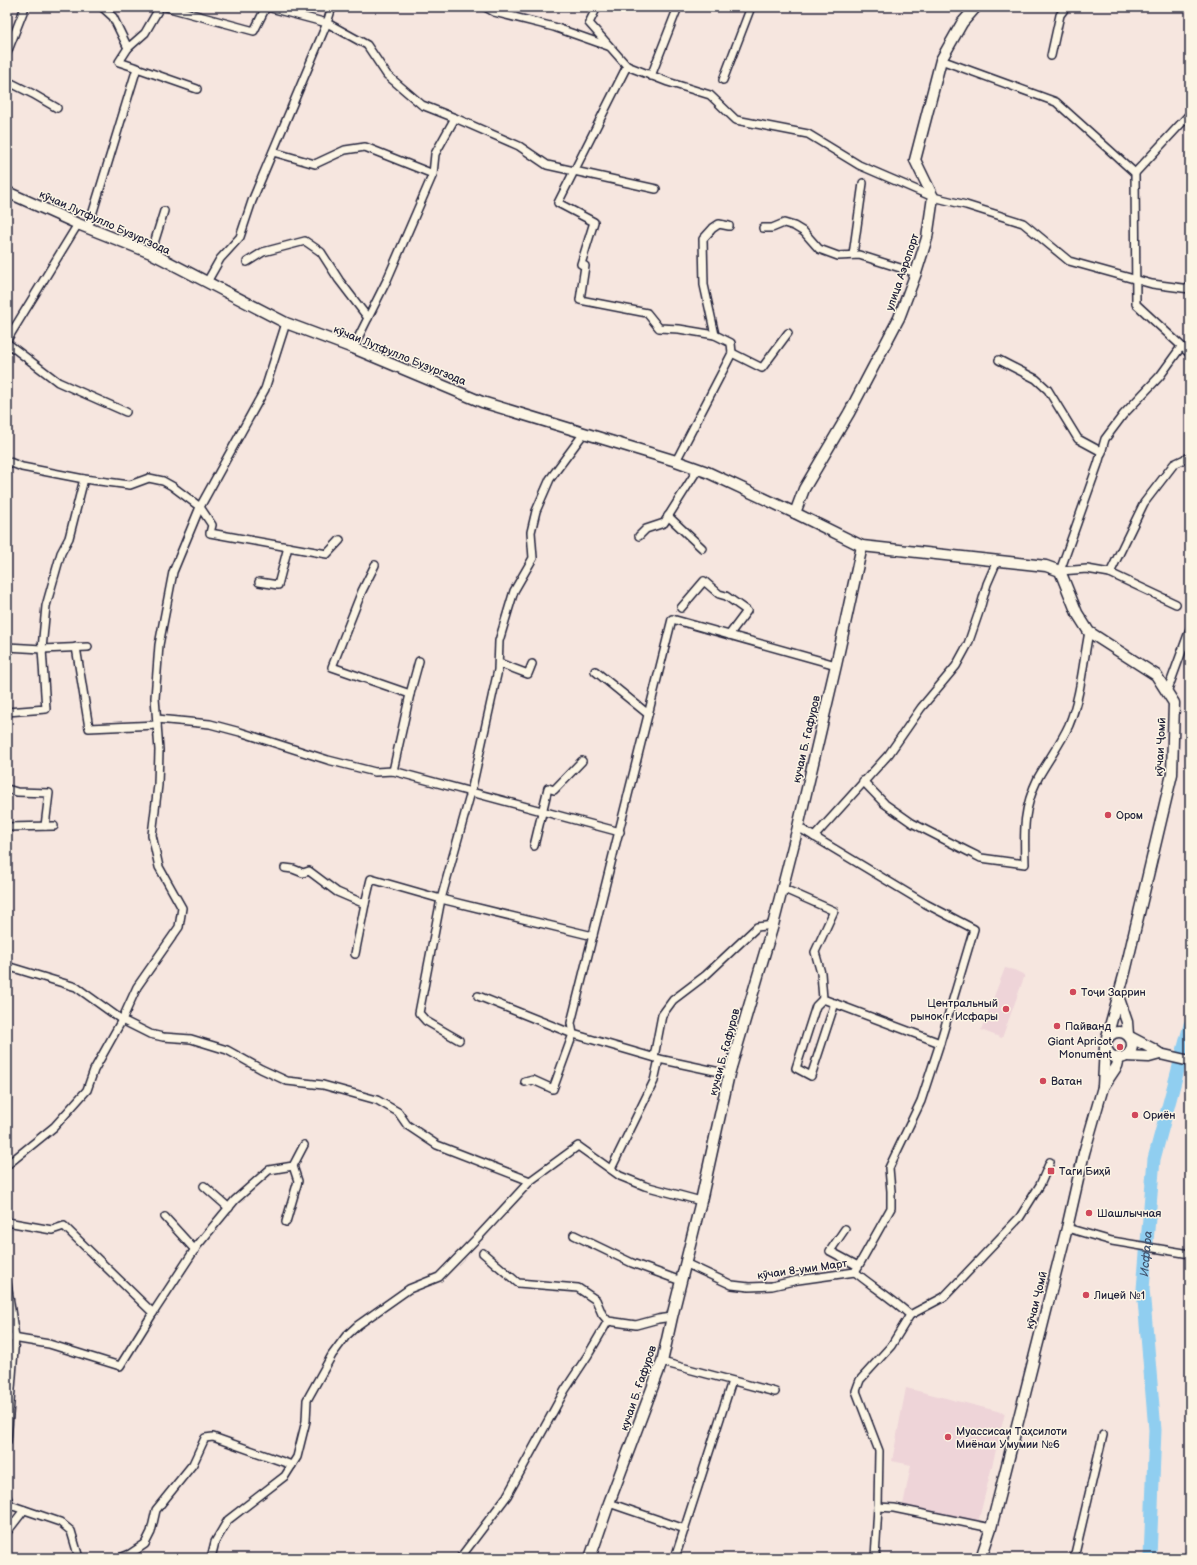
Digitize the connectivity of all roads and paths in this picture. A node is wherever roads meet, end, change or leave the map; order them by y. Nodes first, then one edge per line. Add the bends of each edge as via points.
1 (25, 7) edge
2 (102, 7) edge
3 (160, 7) edge
4 (166, 7) edge
5 (267, 7) edge
6 (332, 7) edge
7 (485, 7) edge
8 (596, 7) edge
9 (678, 7) edge
10 (751, 7) edge
11 (976, 7) edge
12 (1066, 7) edge
13 (327, 24) junction
14 (610, 46) junction
15 (128, 48) junction
16 (7, 53) edge
17 (1051, 56) dead end
18 (941, 60) junction
19 (626, 66) junction
20 (137, 68) junction
21 (651, 76) junction
22 (723, 80) dead end
23 (7, 81) edge
24 (197, 89) dead end
25 (57, 108) dead end
26 (1190, 115) edge
27 (455, 118) junction
28 (273, 152) junction
29 (573, 172) junction
30 (1135, 173) junction
31 (433, 174) junction
32 (863, 183) dead end
33 (656, 189) dead end
34 (7, 192) edge
35 (933, 197) junction
36 (164, 211) dead end
37 (78, 224) junction
38 (729, 226) dead end
39 (88, 228) junction
40 (763, 228) dead end
41 (150, 253) junction
42 (853, 255) junction
43 (247, 262) dead end
44 (916, 274) junction
45 (1136, 279) junction
46 (207, 282) junction
47 (1190, 289) edge
48 (368, 318) junction
49 (286, 323) junction
50 (788, 334) dead end
51 (715, 335) junction
52 (7, 342) edge
53 (1182, 347) junction
54 (353, 348) junction
55 (732, 353) junction
56 (1190, 354) edge
57 (999, 360) dead end
58 (126, 412) dead end
59 (584, 433) junction
60 (1102, 452) junction
61 (1190, 460) edge
62 (7, 461) edge
63 (676, 461) junction
64 (698, 469) junction
65 (84, 479) junction
66 (200, 507) junction
67 (794, 513) junction
68 (668, 516) junction
69 (640, 536) dead end
70 (340, 540) dead end
71 (862, 546) junction
72 (288, 547) junction
73 (702, 548) dead end
74 (998, 560) junction
75 (375, 565) dead end
76 (1060, 570) junction
77 (1110, 573) junction
78 (259, 582) dead end
79 (1176, 604) dead end
80 (681, 608) dead end
81 (1190, 629) edge
82 (1089, 632) junction
83 (729, 635) junction
84 (88, 646) dead end
85 (7, 647) edge
86 (76, 647) junction
87 (42, 649) junction
88 (419, 661) dead end
89 (498, 663) junction
90 (532, 664) dead end
91 (836, 665) junction
92 (595, 671) dead end
93 (1167, 692) junction
94 (410, 694) junction
95 (7, 712) edge
96 (648, 714) junction
97 (157, 722) junction
98 (582, 761) dead end
99 (393, 772) junction
100 (864, 781) junction
101 (7, 789) edge
102 (471, 792) junction
103 (542, 812) junction
104 (46, 826) junction
105 (54, 826) dead end
106 (7, 827) edge
107 (798, 827) junction
108 (620, 832) junction
109 (814, 837) junction
110 (534, 846) dead end
111 (284, 868) dead end
112 (782, 888) junction
113 (441, 899) junction
114 (365, 904) junction
115 (773, 925) junction
116 (593, 936) junction
117 (355, 954) dead end
118 (7, 968) edge
119 (478, 996) dead end
120 (1118, 996) junction
121 (823, 999) junction
122 (835, 1004) junction
123 (122, 1020) junction
124 (573, 1034) junction
125 (1129, 1036) junction
126 (459, 1040) dead end
127 (1106, 1042) junction
128 (940, 1043) junction
129 (1163, 1055) junction
130 (1123, 1057) junction
131 (656, 1058) junction
132 (1190, 1061) edge
133 (729, 1074) junction
134 (525, 1082) dead end
135 (1103, 1087) junction
136 (304, 1145) dead end
137 (1050, 1162) dead end
138 (7, 1165) edge
139 (293, 1166) junction
140 (612, 1169) junction
141 (530, 1181) junction
142 (204, 1186) dead end
143 (701, 1201) junction
144 (229, 1208) junction
145 (165, 1217) dead end
146 (7, 1222) edge
147 (286, 1222) dead end
148 (1067, 1228) junction
149 (845, 1229) dead end
150 (574, 1235) dead end
151 (195, 1250) junction
152 (483, 1253) dead end
153 (1190, 1254) edge
154 (685, 1263) junction
155 (856, 1269) junction
156 (681, 1281) junction
157 (7, 1283) edge
158 (153, 1313) junction
159 (910, 1315) junction
160 (672, 1317) junction
161 (608, 1321) junction
162 (7, 1337) edge
163 (15, 1337) junction
164 (662, 1362) junction
165 (732, 1381) junction
166 (775, 1392) dead end
167 (1103, 1435) dead end
168 (7, 1440) edge
169 (292, 1465) junction
170 (7, 1498) edge
171 (609, 1503) junction
172 (878, 1507) junction
173 (24, 1510) junction
174 (991, 1528) junction
175 (685, 1529) junction
176 (7, 1532) edge
177 (80, 1558) edge
178 (120, 1558) edge
179 (211, 1558) edge
180 (460, 1558) edge
181 (590, 1558) edge
182 (675, 1558) edge
183 (875, 1558) edge
184 (981, 1558) edge
185 (1074, 1558) edge

1 - 16 street
2 - 15 street via 113,17
3 - 15 street via 145,33
4 - 5 street via 254,31
5 - 13 street
6 - 13 street
7 - 14 street via 494,12 554,27
8 - 14 street via 590,23
9 - 21 street
10 - 22 street
11 - 18 main road via 962,23
12 - 17 street via 1060,15
13 - 27 street via 367,45 387,75 422,105
13 - 28 street
14 - 19 street
15 - 20 street via 119,62
18 - 30 street via 1056,102
18 - 35 main road via 915,160
19 - 21 street
19 - 29 street
20 - 24 street
20 - 39 street
21 - 35 street via 710,95 736,120 808,134 859,165
23 - 25 street
26 - 30 street
27 - 29 street via 518,146 547,164
27 - 31 street via 435,154
28 - 31 street via 315,164 345,150 365,148
28 - 46 street via 240,237 220,259
29 - 33 street
29 - 51 street via 558,203 594,222 581,264 586,266 580,300 647,313 659,328
30 - 45 street
31 - 48 street
32 - 42 street
34 - 37 main road, кӯчаи Лутфулло Бузургзода
35 - 44 main road, улица Аэропорт via 927,238
35 - 45 street via 1023,223 1069,261
36 - 41 street
37 - 39 main road, кӯчаи Лутфулло Бузургзода
37 - 52 street
38 - 51 street via 719,224 703,239 704,285
39 - 41 main road, кӯчаи Лутфулло Бузургзода
40 - 42 street via 772,228 784,223 794,226 804,232 819,249 838,256
41 - 46 main road, кӯчаи Лутфулло Бузургзода
42 - 44 street
43 - 48 street via 263,252 305,242 322,252 339,280
44 - 67 main road, улица Аэропорт via 896,324 804,489
45 - 47 street via 1152,284
45 - 53 street via 1136,304
46 - 49 main road, кӯчаи Лутфулло Бузургзода
48 - 54 street
49 - 54 main road, кӯчаи Лутфулло Бузургзода
49 - 66 street via 265,388
50 - 55 street via 762,368
51 - 55 street via 731,343
52 - 58 street via 58,382
53 - 56 street
53 - 60 street via 1160,376 1123,415 1105,439
54 - 59 main road, кӯчаи Лутфулло Бузургзода via 482,402
55 - 63 street
57 - 60 street via 1036,379 1044,386 1078,438
59 - 63 main road, кӯчаи Лутфулло Бузургзода
59 - 89 street via 550,478 536,511 531,532 533,558 514,591 499,641
60 - 76 street
61 - 77 street via 1187,458 1174,464 1144,503
62 - 65 street via 22,467
63 - 64 main road, кӯчаи Лутфулло Бузургзода
64 - 67 main road, кӯчаи Лутфулло Бузургзода
64 - 68 street
65 - 66 street via 130,485 149,478 156,479 172,486
65 - 87 street via 69,538 61,553 46,606
66 - 72 street via 212,525 210,533
66 - 97 street via 173,572 160,645 155,698
67 - 71 main road, кӯчаи Лутфулло Бузургзода
68 - 69 street via 664,523 646,529
68 - 73 street
70 - 72 street via 326,554
71 - 74 main road
71 - 91 main road, кучаи Б. Ғафуров
72 - 78 street via 278,585
74 - 76 main road
74 - 100 street via 987,584 968,644 956,666 921,708 889,754
75 - 94 street via 332,667
76 - 77 street via 1087,569
76 - 82 main road, кӯчаи Ҷомӣ via 1077,613
77 - 79 street
80 - 83 street via 704,581 719,594 747,610
81 - 93 street
82 - 93 main road, кӯчаи Ҷомӣ via 1156,675
82 - 100 street via 1078,695 1069,725 1038,778 1025,813 1025,864 981,858 967,852 912,823 885,804
83 - 91 street
83 - 96 street via 672,619
84 - 86 street
85 - 87 street
86 - 87 street
86 - 97 street via 89,728
87 - 95 street via 46,709
88 - 94 street
89 - 90 street via 528,674
89 - 102 street
91 - 107 main road, кучаи Б. Ғафуров
92 - 96 street
93 - 120 main road, кӯчаи Ҷомӣ via 1174,703 1172,774
94 - 99 street
96 - 108 street
97 - 99 street via 210,724 334,762 375,772
97 - 123 street via 158,785 152,834 159,867 182,908 179,927 137,987
98 - 103 street via 554,790 548,788
99 - 102 street
100 - 109 street
101 - 104 street via 49,793
102 - 103 street
102 - 113 street
103 - 108 street
103 - 110 street
104 - 105 street
104 - 106 street
107 - 109 street
107 - 112 main road, кучаи Б. Ғафуров
108 - 116 street
109 - 128 street via 926,904 974,929
111 - 114 street via 303,873 308,871 337,892
112 - 115 main road, кучаи Б. Ғафуров
112 - 121 street via 834,911 815,952 821,973
113 - 114 street via 371,879
113 - 116 street
113 - 126 street via 419,1013 426,1021
114 - 117 street
115 - 131 street via 756,927 706,975 673,1000 662,1015
115 - 133 main road, кучаи Б. Ғафуров
116 - 124 street via 571,1022
118 - 123 street via 76,987
119 - 124 street
120 - 125 main road
120 - 127 main road, кӯчаи Ҷомӣ
121 - 122 street
121 - 122 street via 816,1006 796,1068 811,1076
122 - 128 street
123 - 138 street via 94,1070 86,1090 54,1127
123 - 141 street via 150,1034 191,1039 227,1050 287,1081 324,1085 377,1100 398,1112 407,1125 437,1145
124 - 131 street
124 - 134 street via 553,1089 533,1080
125 - 127 main road via 1119,1031 1110,1034
125 - 129 main road
125 - 130 main road via 1132,1045 1129,1053
127 - 130 main road via 1106,1050 1112,1056
127 - 135 main road, кӯчаи Ҷомӣ
128 - 155 street via 921,1101 889,1168 891,1208
129 - 130 main road
129 - 132 main road
130 - 135 main road
131 - 133 street
131 - 140 street via 654,1081
133 - 143 main road, кучаи Б. Ғафуров
135 - 148 main road, кӯчаи Ҷомӣ via 1084,1153
136 - 139 street
137 - 159 street via 1040,1185 1020,1217 944,1297
139 - 144 street via 270,1170
139 - 147 street via 298,1181
140 - 141 street via 578,1146
140 - 143 street via 620,1176 645,1186
141 - 169 street via 440,1277 409,1289 358,1324 346,1336 332,1355 307,1400 306,1422
142 - 144 street
143 - 154 main road, кучаи Б. Ғафуров
144 - 151 street
145 - 151 street
146 - 158 street via 52,1230 64,1226
148 - 153 street via 1112,1241
148 - 174 main road, кӯчаи Ҷомӣ
149 - 155 street via 830,1251
150 - 156 street via 632,1263
151 - 158 street
152 - 161 street via 518,1283 578,1288 596,1300
154 - 155 street, кӯчаи 8-уми Март via 732,1285 749,1287 772,1286
154 - 156 main road, кучаи Б. Ғафуров
155 - 159 street via 869,1284 897,1302
156 - 160 main road, кучаи Б. Ғафуров
157 - 163 street
158 - 163 street via 120,1366 49,1344
159 - 172 street via 892,1346 860,1380 856,1391 879,1451
160 - 161 street via 636,1325
160 - 164 main road, кучаи Б. Ғафуров
161 - 180 street via 565,1390 507,1496
162 - 163 street
163 - 168 street
164 - 165 street
164 - 171 main road, кучаи Б. Ғафуров
165 - 166 street
165 - 175 street
167 - 185 street
169 - 178 street via 214,1437 205,1438 193,1464 156,1510 151,1532 145,1544
169 - 179 street via 285,1476 228,1520 215,1542
170 - 173 street via 10,1505
171 - 175 street
171 - 181 main road, кучаи Б. Ғафуров
172 - 174 street
172 - 183 street
173 - 176 street
173 - 177 street via 60,1522 71,1531
174 - 184 main road, кӯчаи Ҷомӣ
175 - 182 street

